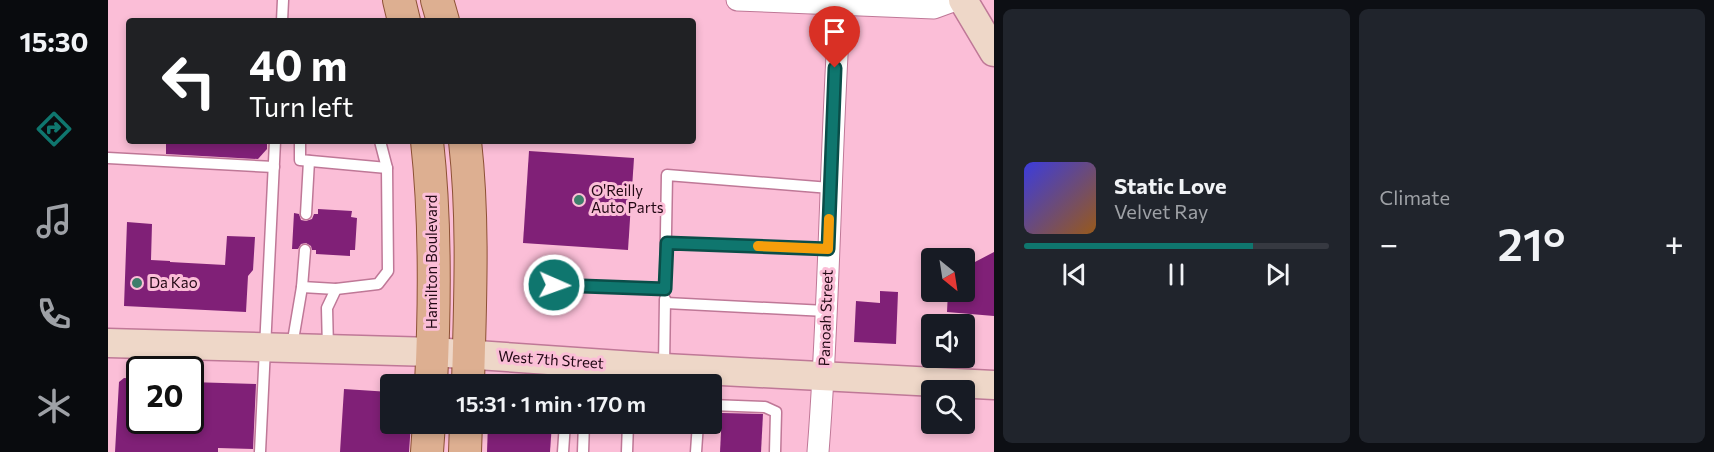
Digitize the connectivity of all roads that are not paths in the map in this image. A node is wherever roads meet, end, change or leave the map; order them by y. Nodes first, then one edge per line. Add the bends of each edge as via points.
1 (284, 0) edge
2 (399, 0) edge
3 (437, 0) edge
4 (737, 0) edge
5 (956, 0) edge
6 (963, 0) edge
7 (840, 4) junction
8 (282, 18) edge
9 (403, 18) edge
10 (441, 18) edge
11 (994, 52) edge
12 (275, 144) edge
13 (300, 144) edge
14 (381, 144) edge
15 (427, 144) edge
16 (465, 144) edge
17 (108, 158) edge
18 (309, 161) junction
19 (274, 167) junction
20 (387, 168) junction
21 (830, 188) junction
22 (306, 214) dead end
23 (667, 243) junction
24 (828, 249) junction
25 (305, 250) dead end
26 (532, 284) dead end
27 (302, 287) junction
28 (336, 289) junction
29 (665, 289) junction
30 (666, 303) junction
31 (826, 311) junction
32 (108, 343) edge
33 (278, 348) junction
34 (328, 350) junction
35 (433, 352) junction
36 (664, 368) junction
37 (468, 369) edge
38 (587, 373) edge
39 (432, 374) edge
40 (689, 374) edge
41 (722, 377) edge
42 (824, 378) junction
43 (994, 385) edge
44 (722, 406) edge
45 (428, 434) edge
46 (466, 434) edge
47 (564, 434) edge
48 (584, 434) edge
49 (628, 434) edge
50 (697, 434) edge
51 (260, 452) edge
52 (427, 452) edge
53 (465, 452) edge
54 (563, 452) edge
55 (583, 452) edge
56 (627, 452) edge
57 (696, 452) edge
58 (775, 452) edge
59 (818, 452) edge

1 - 8 lane
2 - 9 main road
3 - 10 main road
4 - 7 street
5 - 7 street via 934,8
6 - 11 main road
7 - 21 street, Panoah Street
12 - 19 lane
13 - 18 lane via 300,160
14 - 20 lane
15 - 35 main road, Hamilton Boulevard via 435,262
16 - 37 main road via 470,206
17 - 19 lane
18 - 20 lane
18 - 22 lane
19 - 33 lane
20 - 28 lane via 388,271 378,284
21 - 23 lane via 667,175
21 - 24 street, Panoah Street
23 - 24 lane
23 - 29 lane
24 - 31 street, Panoah Street
25 - 27 lane
26 - 29 lane
27 - 28 lane
27 - 33 lane
28 - 34 lane via 327,308
29 - 30 lane
30 - 31 lane
30 - 36 lane
31 - 42 street, Panoah Street
32 - 33 main road, West 7th Street
33 - 34 main road, West 7th Street
33 - 51 lane
34 - 35 main road, West 7th Street
35 - 37 main road, West 7th Street
35 - 39 main road, Hamilton Boulevard
36 - 38 main road, West 7th Street
36 - 40 main road, West 7th Street
37 - 38 main road, West 7th Street
41 - 42 main road, West 7th Street
42 - 43 main road, West 7th Street
42 - 59 street, Panoah Street
44 - 58 lane via 765,407 776,412
45 - 52 main road
46 - 53 main road
47 - 54 lane
48 - 55 lane
49 - 56 lane
50 - 57 lane

